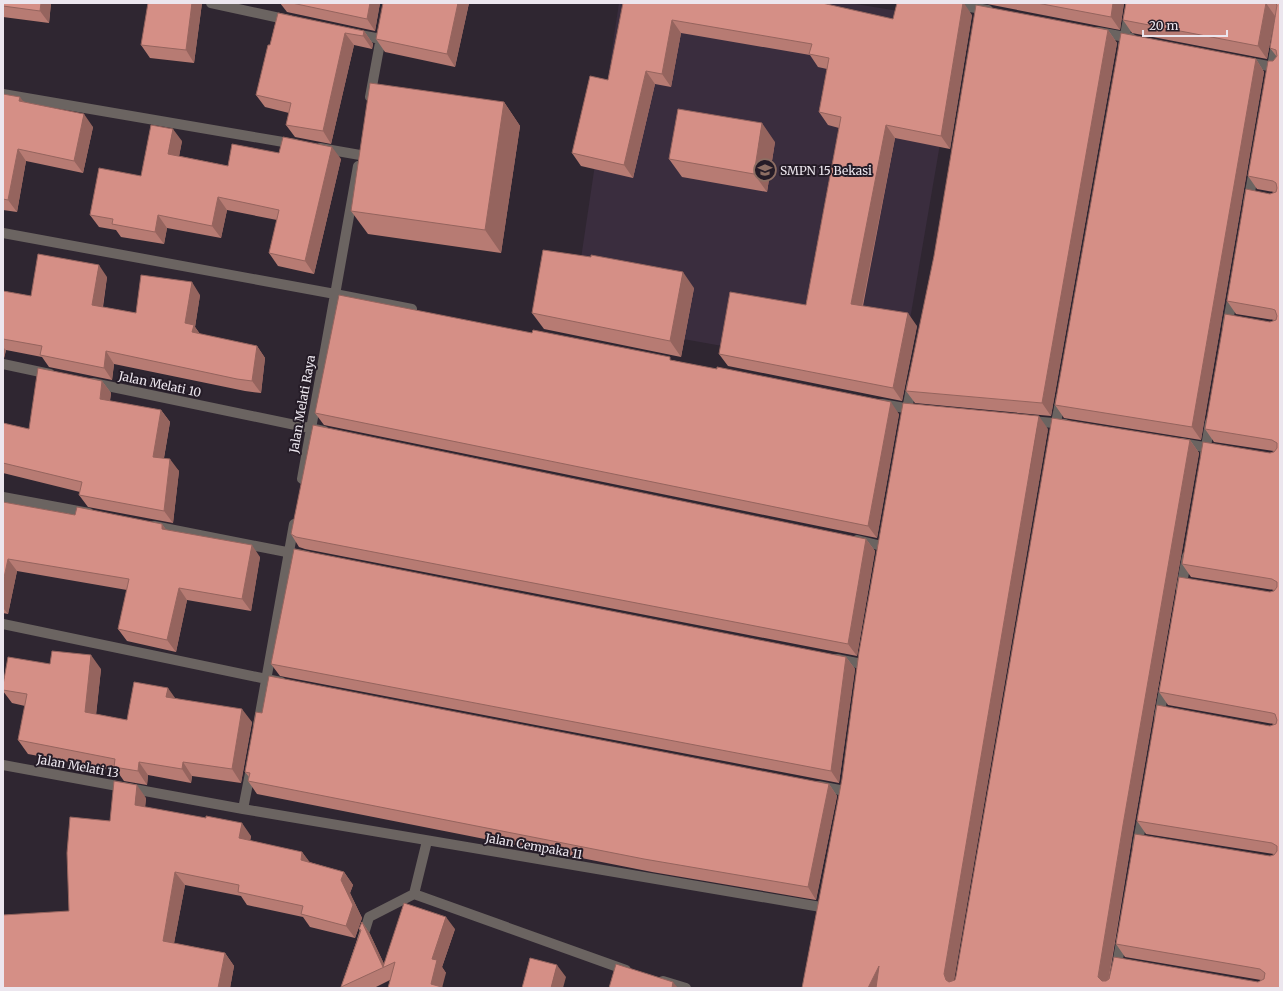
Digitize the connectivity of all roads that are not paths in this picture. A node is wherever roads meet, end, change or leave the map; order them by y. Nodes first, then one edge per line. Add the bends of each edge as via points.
1 (210, 3) edge
2 (946, 3) edge
3 (1131, 3) edge
4 (980, 9) edge
5 (995, 12) edge
6 (1280, 20) edge
7 (296, 21) edge
8 (383, 25) edge
9 (1087, 30) edge
10 (342, 31) edge
11 (1125, 37) junction
12 (381, 39) junction
13 (1140, 40) edge
14 (1122, 53) edge
15 (1241, 61) edge
16 (1276, 68) edge
17 (1269, 82) edge
18 (3, 94) edge
19 (368, 108) edge
20 (1256, 157) edge
21 (1247, 210) edge
22 (3, 233) edge
23 (1234, 288) edge
24 (335, 294) junction
25 (422, 311) edge
26 (1226, 334) edge
27 (3, 364) edge
28 (914, 372) edge
29 (57, 375) edge
30 (80, 380) edge
31 (1063, 383) edge
32 (875, 403) edge
33 (907, 409) junction
34 (1213, 409) edge
35 (922, 411) edge
36 (1025, 420) edge
37 (1056, 423) junction
38 (904, 424) edge
39 (1072, 425) edge
40 (311, 429) junction
41 (335, 434) edge
42 (1053, 438) edge
43 (1174, 442) edge
44 (1206, 447) junction
45 (1228, 451) edge
46 (1204, 462) edge
47 (300, 491) edge
48 (3, 497) edge
49 (296, 514) edge
50 (96, 515) edge
51 (142, 524) edge
52 (843, 538) edge
53 (1189, 544) edge
54 (882, 546) edge
55 (289, 553) junction
56 (321, 559) edge
57 (1180, 597) edge
58 (3, 624) edge
59 (831, 658) edge
60 (862, 664) edge
61 (1167, 672) edge
62 (266, 680) junction
63 (290, 684) edge
64 (1158, 725) edge
65 (257, 733) edge
66 (253, 756) edge
67 (3, 765) edge
68 (806, 784) edge
69 (844, 791) edge
70 (1145, 801) edge
71 (243, 809) junction
72 (427, 841) junction
73 (1136, 855) edge
74 (414, 894) junction
75 (821, 907) edge
76 (1124, 923) edge
77 (358, 953) edge
78 (636, 973) edge
79 (650, 977) edge
80 (686, 988) edge
81 (1113, 988) edge

1 - 7 street
2 - 4 street
3 - 11 street
4 - 5 street
6 - 16 street
8 - 12 street
9 - 11 street
10 - 12 street
11 - 13 street
11 - 14 street
12 - 19 street
15 - 16 street
16 - 17 street
18 - 24 street, Jalan Melati Raya via 310,146 361,151
20 - 21 street via 1254,195
22 - 24 street
23 - 26 street via 1232,319
24 - 25 street
24 - 40 street, Jalan Melati Raya
27 - 29 street
28 - 33 street
30 - 40 street, Jalan Melati 10
31 - 37 street
32 - 33 street
33 - 35 street
33 - 38 street
34 - 44 street
36 - 37 street
37 - 39 street
37 - 42 street
40 - 41 street, Jalan Melati 10
40 - 47 street, Jalan Melati Raya
43 - 44 street
44 - 45 street
44 - 46 street
48 - 50 street
49 - 55 street
51 - 55 street
52 - 54 street
53 - 57 street via 1186,583
55 - 56 street
55 - 62 street
58 - 62 street
59 - 60 street
61 - 64 street via 1164,711
62 - 63 street
62 - 65 street
66 - 71 street
67 - 71 street, Jalan Melati 13
68 - 69 street
70 - 73 street via 1142,840
71 - 72 street, Jalan Cempaka 11
72 - 74 street
72 - 75 street, Jalan Cempaka 11
74 - 77 street via 370,917
74 - 78 street via 614,970
76 - 81 street via 1121,962
79 - 80 street

